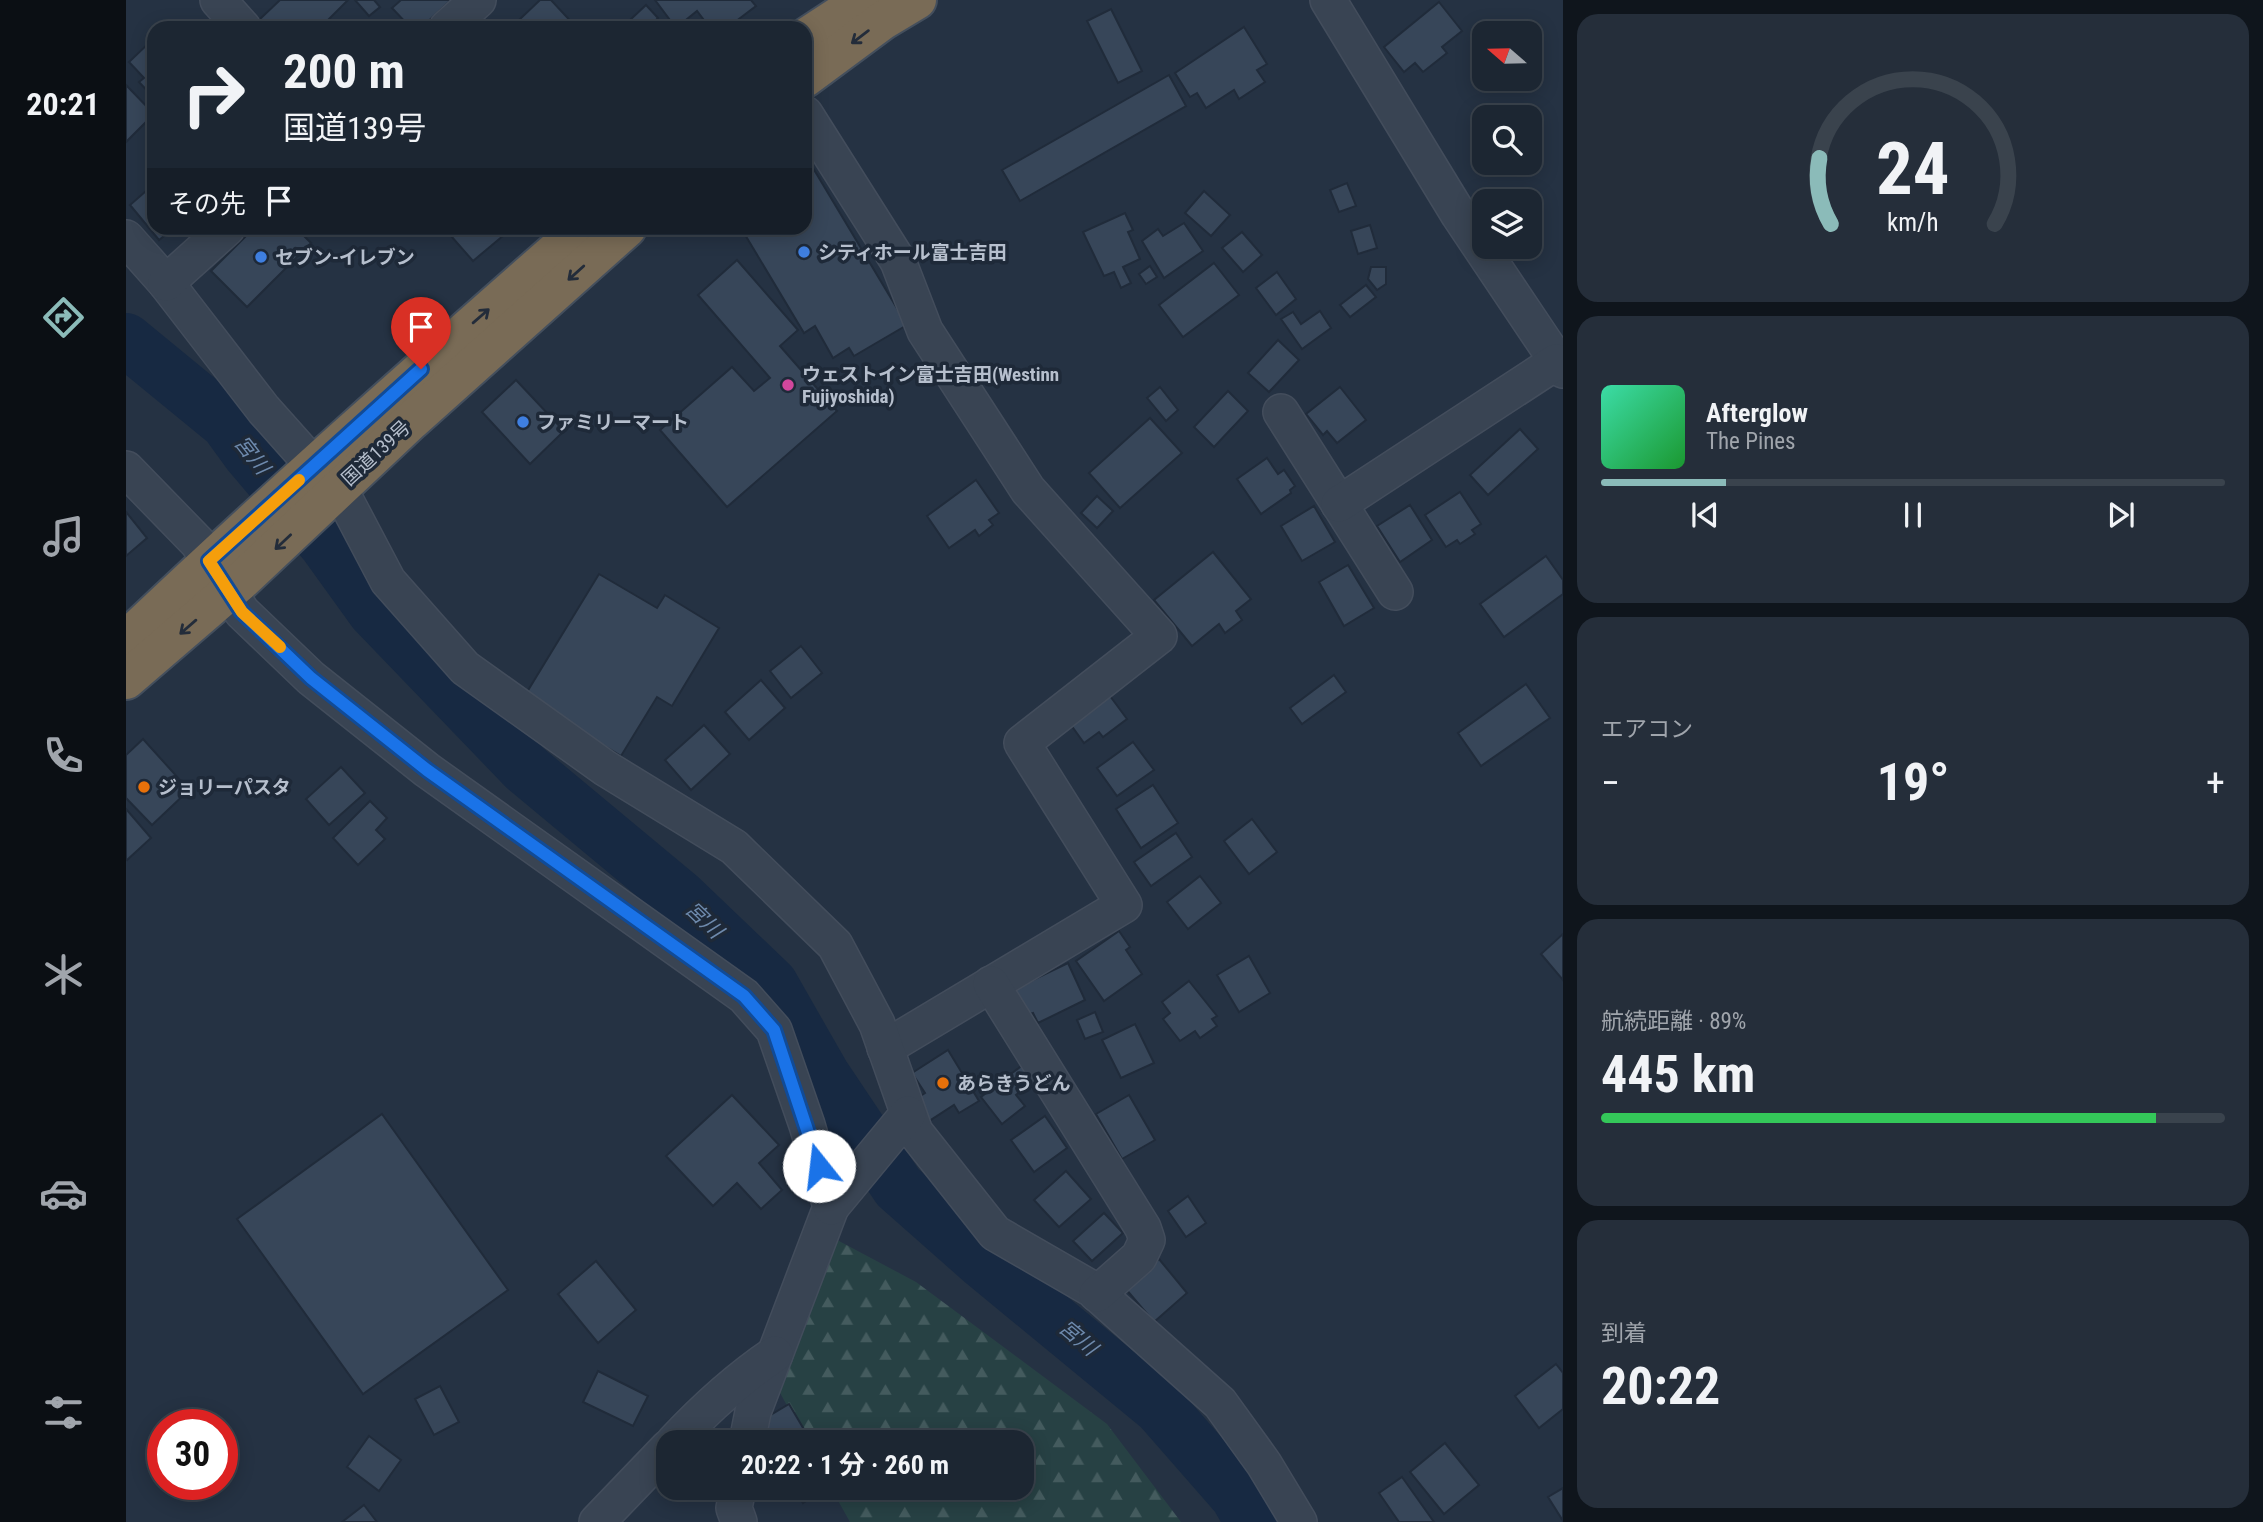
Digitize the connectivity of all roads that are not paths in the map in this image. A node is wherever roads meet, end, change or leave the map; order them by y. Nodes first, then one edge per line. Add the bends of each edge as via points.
1 (218, 0) edge
2 (478, 0) edge
3 (863, 0) edge
4 (917, 0) edge
5 (1328, 0) edge
6 (237, 21) edge
7 (455, 21) edge
8 (812, 33) edge
9 (812, 73) edge
10 (812, 125) edge
11 (219, 235) edge
12 (575, 235) edge
13 (619, 235) edge
14 (126, 238) edge
15 (166, 283) junction
16 (1560, 366) edge
17 (1281, 412) dead end
18 (126, 469) edge
19 (320, 483) junction
20 (1339, 504) junction
21 (225, 571) junction
22 (1395, 592) dead end
23 (126, 640) edge
24 (126, 680) edge
25 (991, 984) junction
26 (885, 1048) junction
27 (901, 1121) junction
28 (837, 1201) junction
29 (1097, 1294) junction
30 (775, 1354) junction
31 (686, 1430) edge
32 (749, 1430) edge
33 (656, 1461) edge
34 (736, 1500) edge
35 (597, 1522) edge
36 (739, 1522) edge
37 (1299, 1522) edge

1 - 6 street
2 - 7 street
3 - 8 highway
4 -> 9 highway
5 - 16 street via 1459,215
10 - 25 street via 898,261 925,331 1028,490 1158,636 1022,743 1124,905
11 - 15 street
19 -> 12 highway, 国道139号
13 -> 19 highway, 国道139号
14 - 15 street
15 - 19 street
16 - 20 street
17 - 20 street
18 - 21 street
19 - 21 highway, 国道139号
19 - 26 street via 388,581 465,668 605,768 734,847 835,945
20 - 22 street
21 - 23 highway, 国道139号
21 -> 24 highway, 国道139号
21 - 28 street via 242,612 311,678 427,770 744,996 774,1030
25 - 26 street
25 - 29 street via 1143,1228 1147,1240 1139,1257
26 - 27 street
27 - 28 street
27 - 29 street via 915,1132 995,1233
28 - 30 street
29 - 37 street via 1220,1403
30 - 31 street
30 - 32 street
33 - 35 street
34 - 36 street

